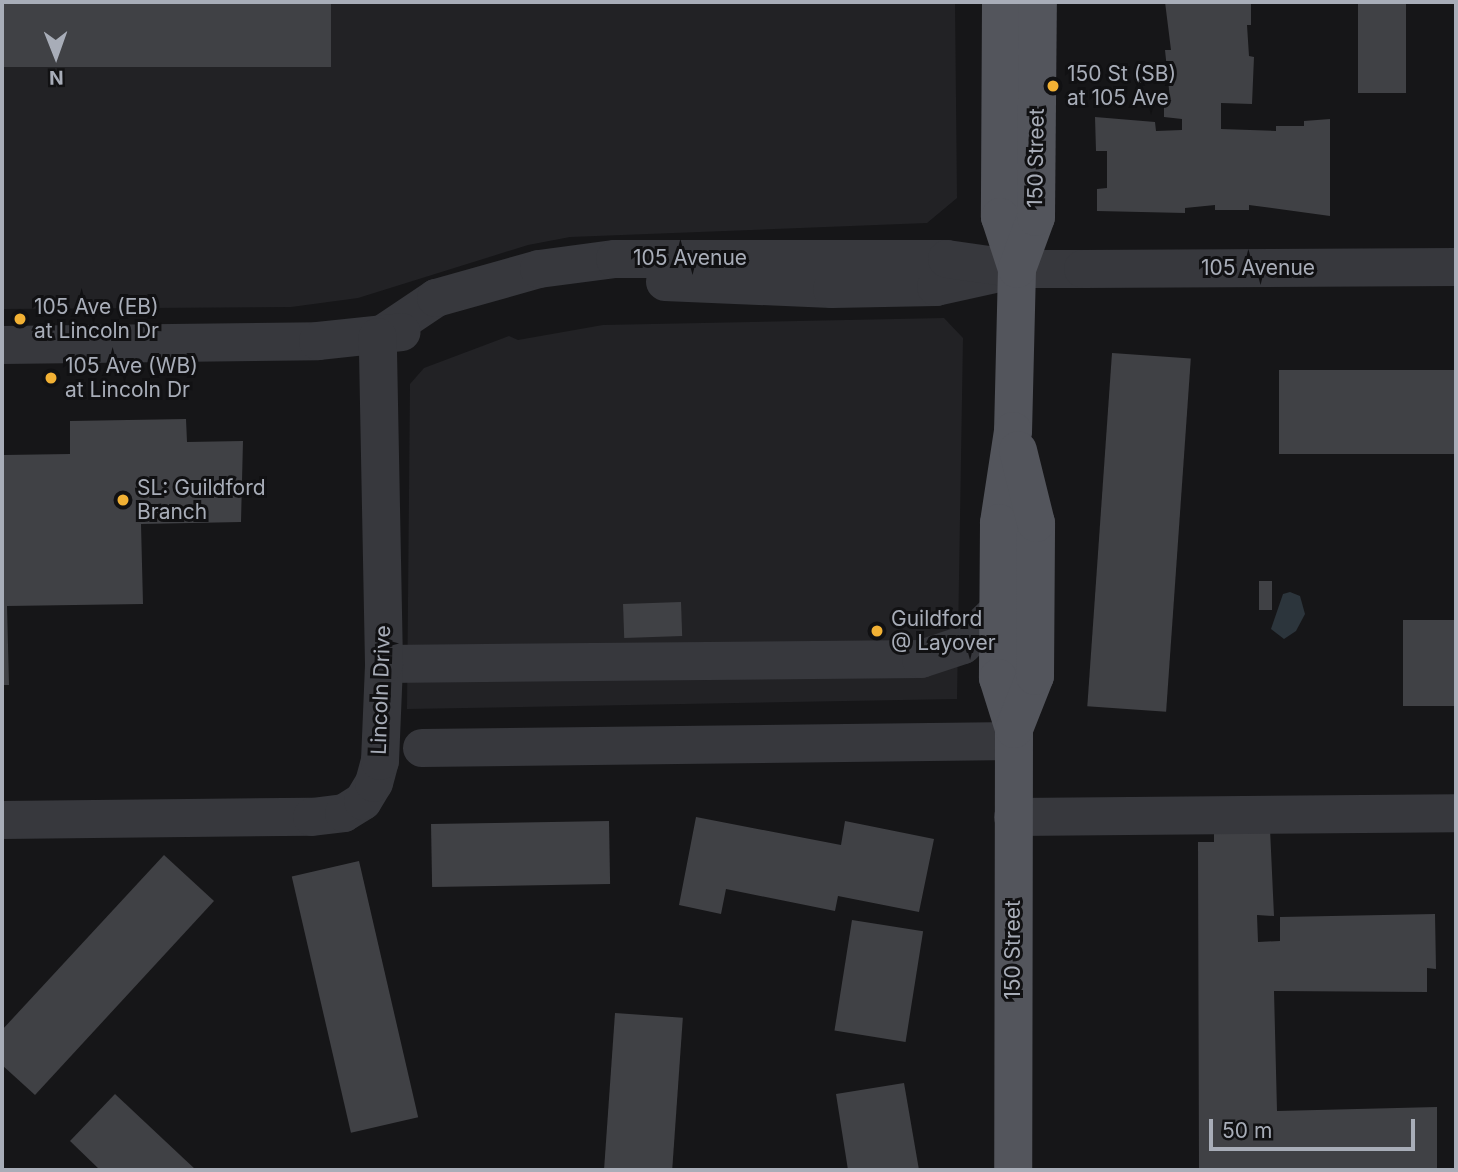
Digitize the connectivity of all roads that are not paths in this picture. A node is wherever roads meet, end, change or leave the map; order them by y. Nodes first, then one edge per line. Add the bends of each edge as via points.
1 (1001, 2) edge
2 (1038, 2) edge
3 (1456, 267) edge
4 (1017, 269) junction
5 (378, 337) junction
6 (2, 345) edge
7 (1013, 431) junction
8 (999, 610) junction
9 (384, 664) junction
10 (1014, 735) junction
11 (422, 748) dead end
12 (1456, 813) edge
13 (1013, 817) junction
14 (2, 820) edge
15 (1013, 1170) edge

1 - 4 main road, 150 Street via 1000,217
2 - 4 main road, 150 Street via 1036,217
3 - 4 street, 105 Avenue
4 - 5 street, 105 Avenue via 947,259 722,257 575,262 436,298
4 - 7 main road, 150 Street
5 - 6 street
5 - 9 street, Lincoln Drive
7 - 8 main road, 150 Street via 999,523
7 - 10 main road, 150 Street via 1036,523 1035,676
8 - 9 street via 963,645 921,659
8 - 10 main road, 150 Street via 998,678
9 - 14 street, Lincoln Drive via 380,761 363,801 344,813
10 - 11 street
10 - 13 main road, 150 Street
12 - 13 street
13 - 15 main road, 150 Street

